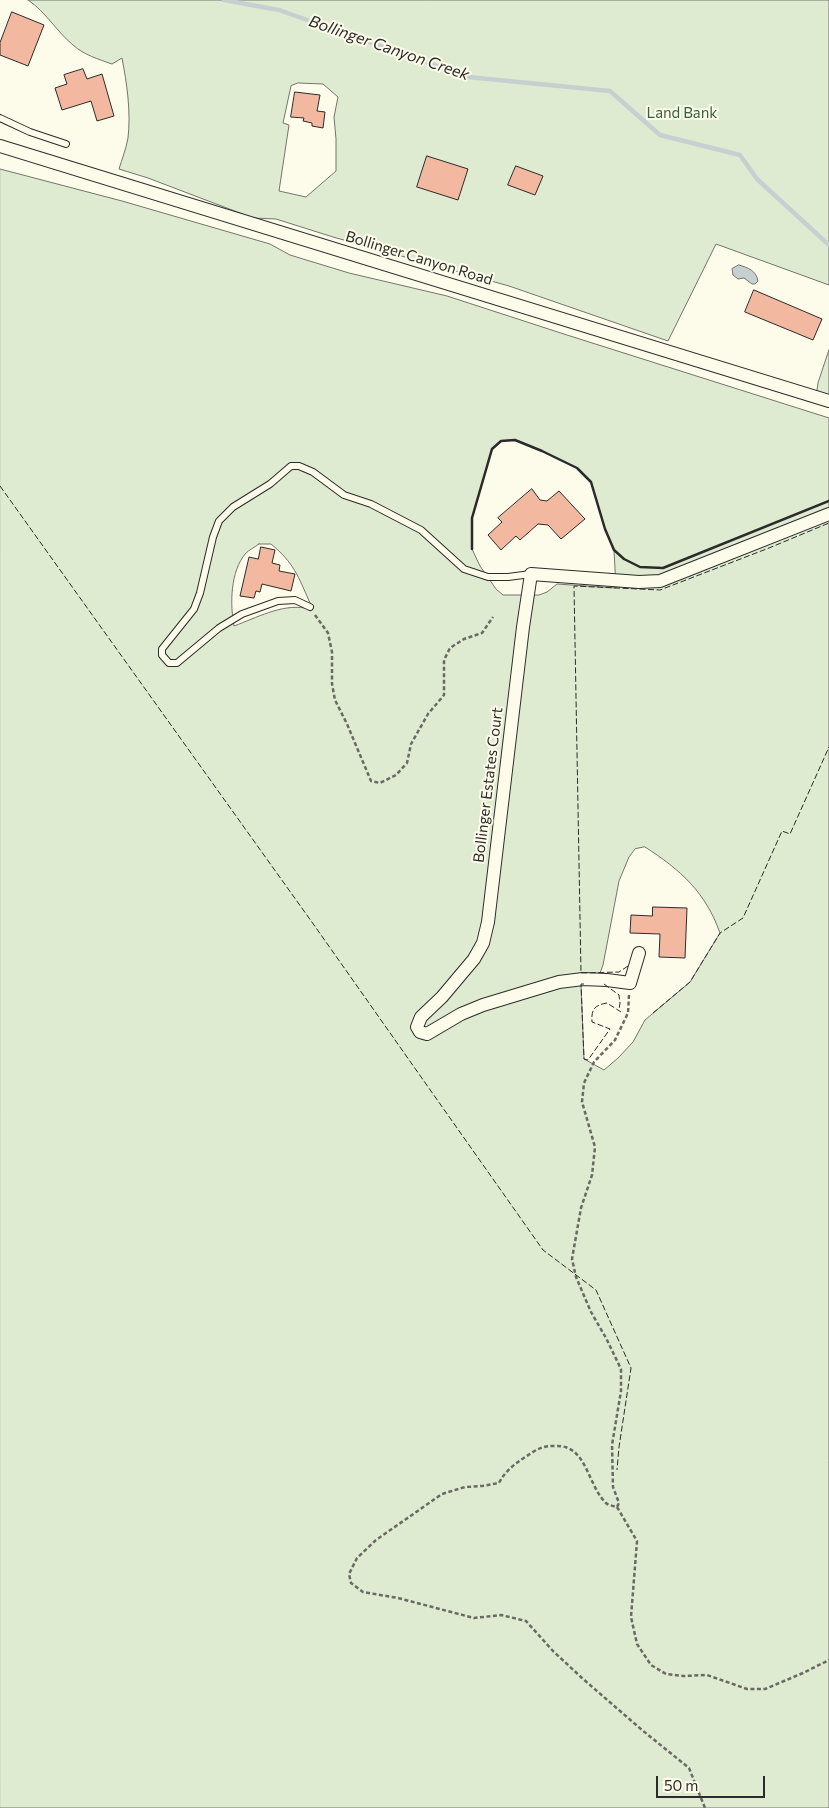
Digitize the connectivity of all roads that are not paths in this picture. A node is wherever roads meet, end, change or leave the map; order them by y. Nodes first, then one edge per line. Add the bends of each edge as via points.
1 (0, 118) edge
2 (66, 144) dead end
3 (0, 146) edge
4 (829, 401) edge
5 (829, 514) edge
6 (531, 574) junction
7 (310, 607) road end
8 (639, 953) dead end

1 - 2 lane
3 - 4 street, Bollinger Canyon Road
5 - 6 street via 660,581
6 - 7 lane via 488,576 464,569 421,530 371,504 344,495 314,472 291,466 270,484 232,507 219,521 194,609 162,649 162,655 169,663 177,663 218,628 242,614 278,601 295,600
6 - 8 street, Bollinger Estates Court via 483,943 474,959 421,1017 417,1026 420,1032 427,1034 461,1014 558,982 583,979 630,983

